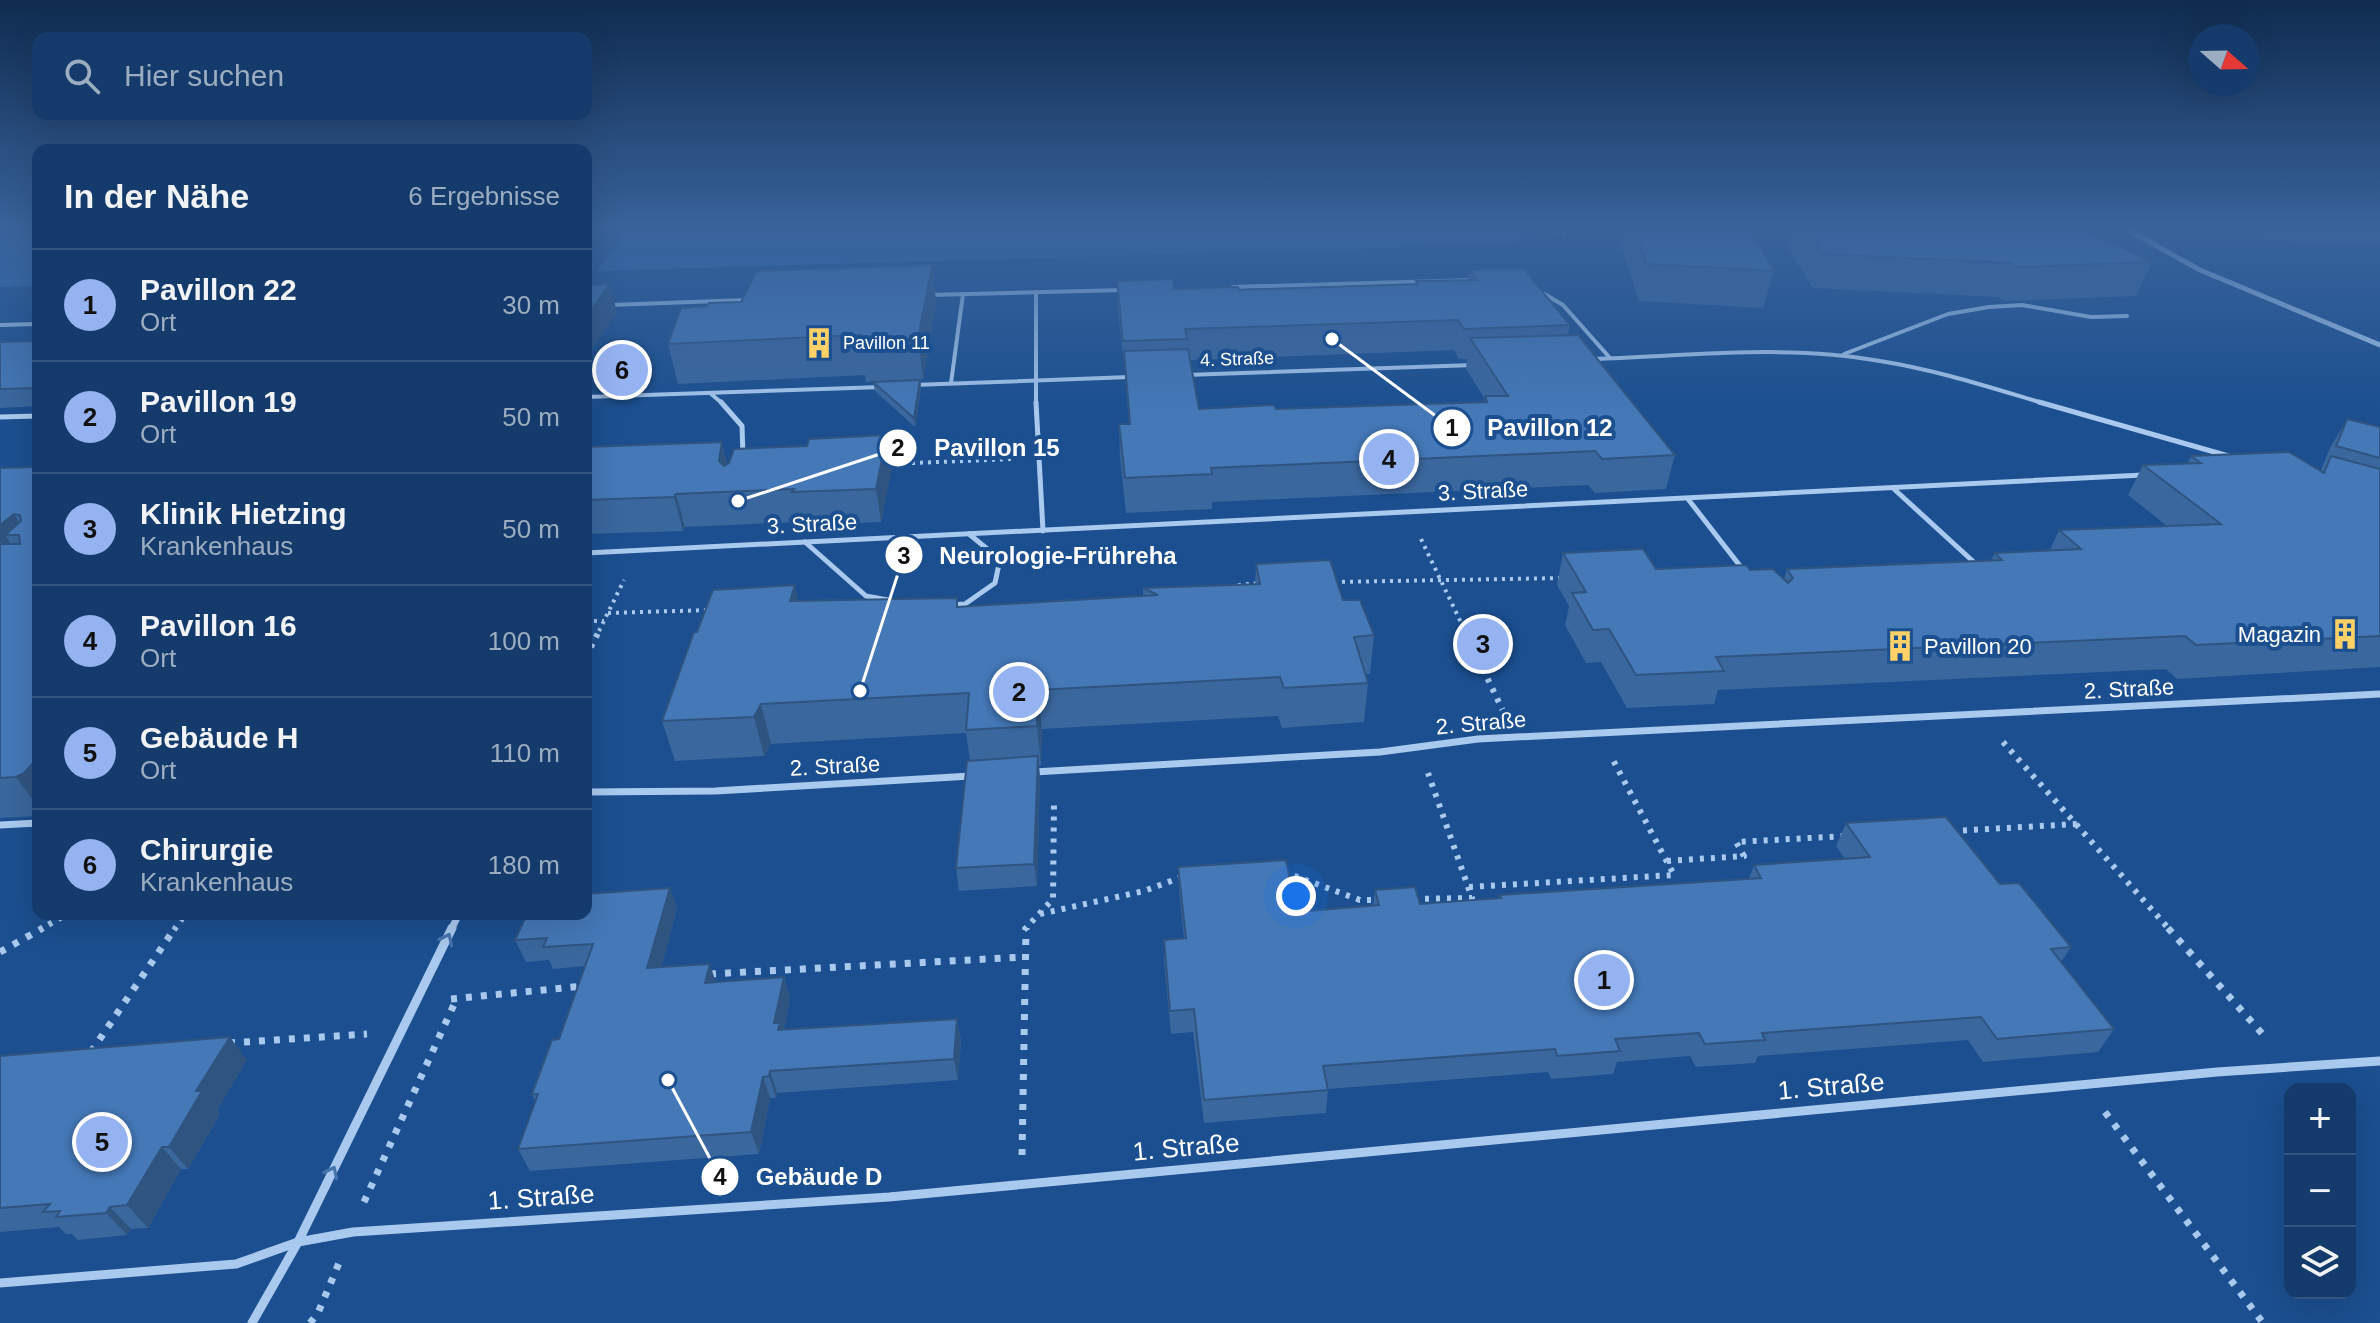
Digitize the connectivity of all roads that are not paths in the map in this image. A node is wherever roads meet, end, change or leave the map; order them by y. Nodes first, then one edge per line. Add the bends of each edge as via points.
1 (1036, 292) junction
2 (1048, 292) edge
3 (1537, 292) edge
4 (2252, 292) edge
5 (963, 294) junction
6 (917, 295) edge
7 (750, 300) edge
8 (599, 306) edge
9 (2127, 316) dead end
10 (32, 324) edge
11 (0, 325) edge
12 (2380, 345) edge
13 (1841, 355) junction
14 (1610, 358) junction
15 (1584, 360) edge
16 (1489, 364) edge
17 (1176, 375) edge
18 (1145, 376) edge
19 (1035, 380) junction
20 (951, 383) junction
21 (899, 386) edge
22 (886, 387) edge
23 (709, 393) junction
24 (592, 397) edge
25 (32, 416) edge
26 (0, 417) edge
27 (2232, 459) edge
28 (741, 468) edge
29 (2155, 475) edge
30 (1893, 488) junction
31 (1688, 499) junction
32 (1043, 531) junction
33 (969, 534) junction
34 (805, 542) junction
35 (592, 553) edge
36 (1980, 568) edge
37 (1750, 579) edge
38 (901, 603) edge
39 (941, 606) edge
40 (2380, 694) edge
41 (1024, 773) edge
42 (977, 776) edge
43 (592, 792) edge
44 (32, 823) edge
45 (0, 825) edge
46 (456, 920) edge
47 (2380, 1061) edge
48 (298, 1242) junction
49 (0, 1283) edge
50 (252, 1323) edge

1 - 2 lane
1 - 5 lane
1 - 19 lane
3 - 14 lane via 1563,305
4 - 12 street
5 - 6 lane
5 - 20 lane
7 - 8 lane
9 - 13 lane via 2091,317 2022,305 1989,307 1948,314
10 - 11 lane
13 - 14 lane
13 - 27 lane via 1944,374
14 - 15 lane
16 - 17 lane, 4. Straße
18 - 19 lane
19 - 20 lane
19 - 32 lane
20 - 21 lane
22 - 23 lane
23 - 24 lane
23 - 28 lane via 734,411 744,427
25 - 26 lane
29 - 30 lane, 3. Straße
30 - 31 lane, 3. Straße
30 - 36 lane
31 - 32 lane, 3. Straße
31 - 37 lane
32 - 33 lane, 3. Straße
33 - 34 lane, 3. Straße
33 - 39 lane via 999,564 995,583 965,604
34 - 35 lane, 3. Straße
34 - 38 lane via 866,596
40 - 41 lane, 2. Straße via 1516,737
42 - 43 lane, 2. Straße via 715,791
44 - 45 lane
48 -> 46 lane
47 - 48 lane, 1. Straße via 889,1197 353,1232
48 - 49 lane, 1. Straße via 236,1264
48 - 50 lane

